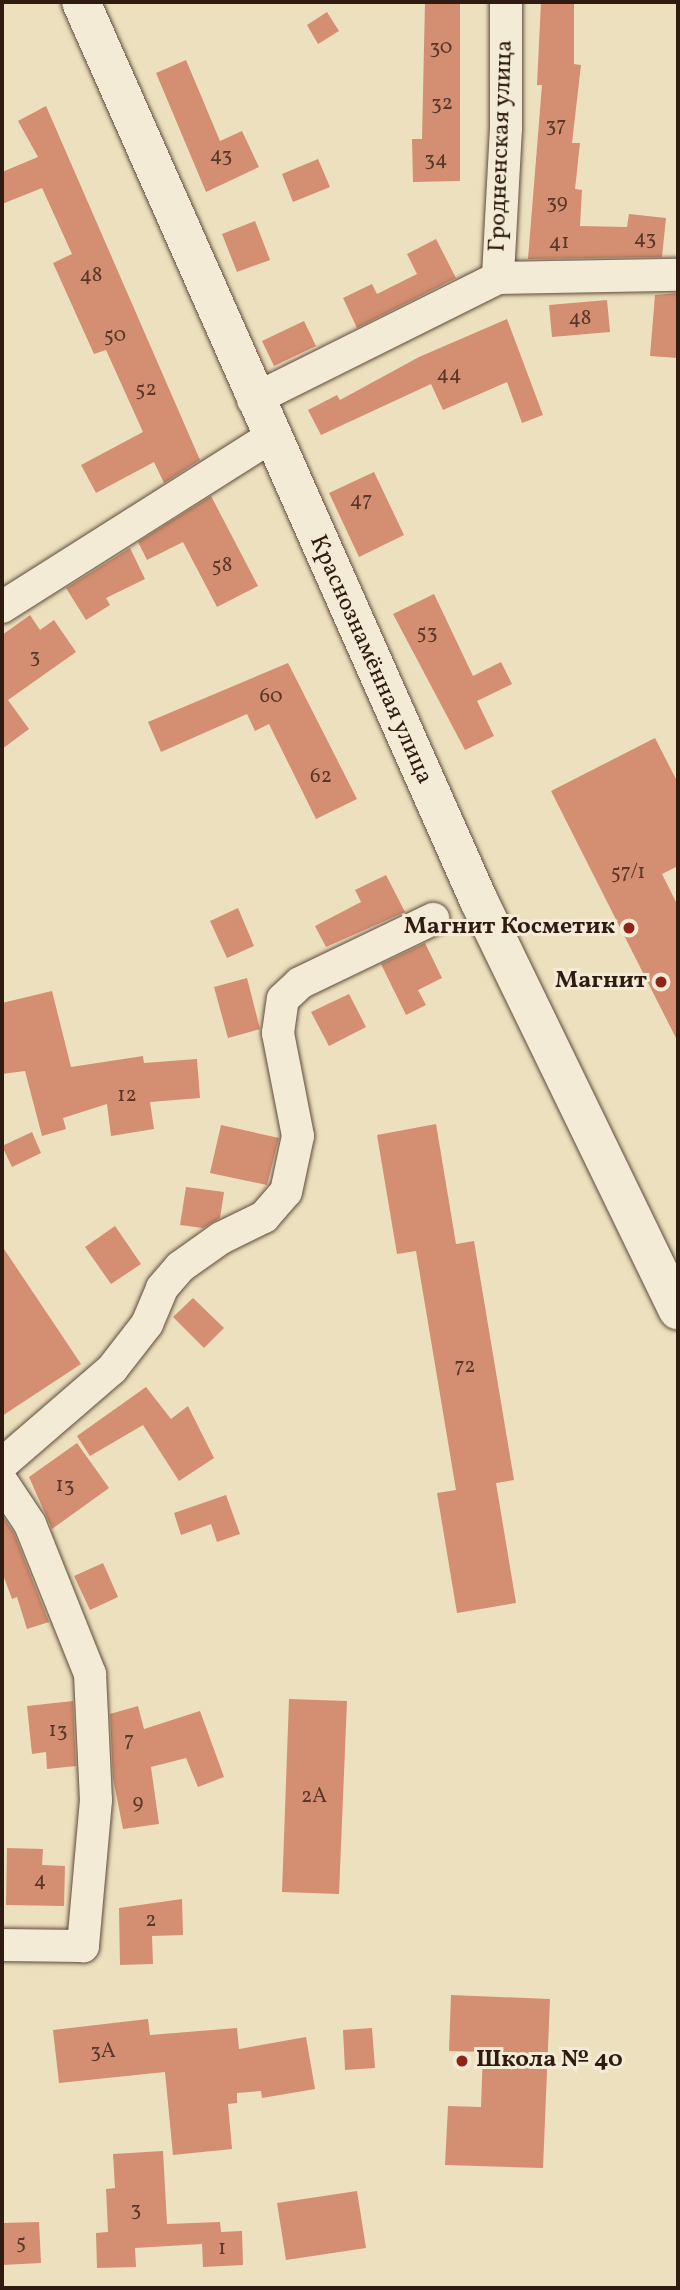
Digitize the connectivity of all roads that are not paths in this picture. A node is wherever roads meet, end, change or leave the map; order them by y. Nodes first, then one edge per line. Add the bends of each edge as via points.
1 (81, 2) edge
2 (506, 2) edge
3 (678, 275) edge
4 (498, 278) junction
5 (253, 400) junction
6 (270, 438) junction
7 (2, 607) edge
8 (433, 919) dead end
9 (678, 1310) edge
10 (2, 1465) edge
11 (2, 1482) edge
12 (2, 1945) edge

1 - 5 street, Краснознамённая улица
2 - 4 street, Гродненская улица via 506,128
3 - 4 street, Гродненская улица
4 - 5 street
5 - 6 street, Краснознамённая улица
6 - 7 street
6 - 9 street, Краснознамённая улица via 479,901
8 - 10 street via 300,983 283,999 278,1032 298,1136 286,1192 264,1217 220,1238 180,1268 162,1288 147,1324 112,1369
11 - 12 street via 30,1524 90,1674 96,1800 83,1946

